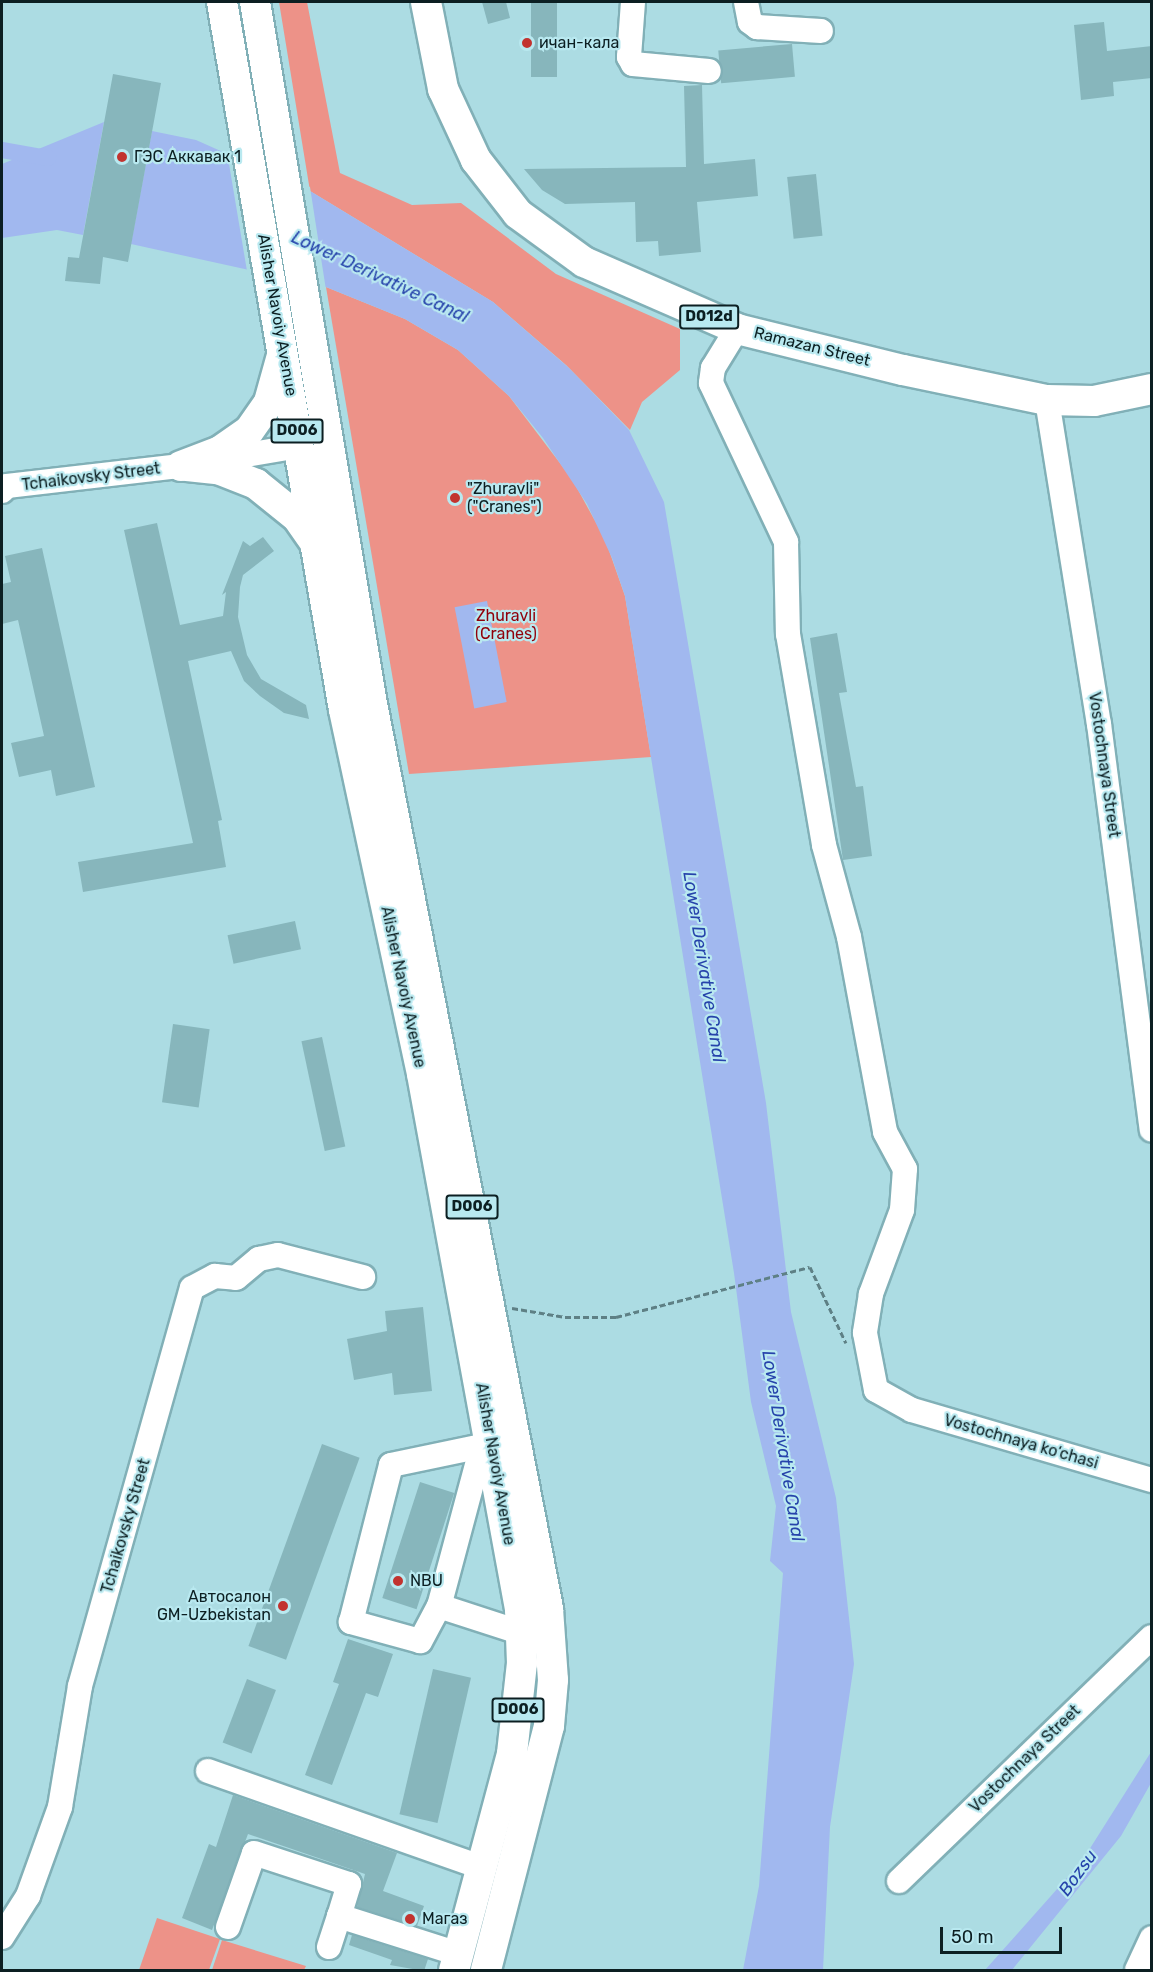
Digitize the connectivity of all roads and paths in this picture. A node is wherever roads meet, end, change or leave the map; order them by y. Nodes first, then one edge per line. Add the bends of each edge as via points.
1 (222, 2) edge
2 (255, 2) edge
3 (426, 2) edge
4 (633, 2) edge
5 (746, 2) edge
6 (820, 31) dead end
7 (709, 71) dead end
8 (279, 328) junction
9 (737, 329) junction
10 (1152, 389) edge
11 (1047, 400) junction
12 (330, 441) junction
13 (299, 446) junction
14 (181, 466) junction
15 (4, 487) edge
16 (316, 546) junction
17 (1152, 1130) edge
18 (363, 1277) dead end
19 (491, 1304) junction
20 (851, 1353) dead end
21 (488, 1445) junction
22 (1152, 1480) edge
23 (439, 1606) junction
24 (522, 1633) junction
25 (1152, 1638) edge
26 (208, 1771) dead end
27 (483, 1868) junction
28 (899, 1881) dead end
29 (339, 1916) junction
30 (228, 1927) dead end
31 (2, 1937) edge
32 (1152, 1938) edge
33 (328, 1947) dead end
34 (457, 1962) edge
35 (486, 1971) edge
36 (1137, 1971) edge

1 - 8 main road, Alisher Navoiy Avenue / D006
2 - 12 main road, Alisher Navoiy Avenue / D006
3 - 9 main road, Ramazan Street / D012d via 439,75 453,118 485,174 518,214 584,262
4 - 7 street via 629,57 633,64
5 - 6 street via 750,22 758,27
8 - 13 main road, Alisher Navoiy Avenue / D006
8 - 14 main road via 279,374 261,418 231,445
9 - 11 main road, Ramazan Street / D012d
9 - 22 street, Vostochnaya ko‘chasi via 713,368 711,383 786,542 788,634 824,845 849,937 885,1132 905,1169 902,1210 871,1294 865,1333 876,1390 892,1402
10 - 11 main road, Ramazan Street / D012d via 1094,401
11 - 17 street, Vostochnaya Street via 1099,724
12 - 13 main road
12 - 19 main road, Alisher Navoiy Avenue / D006 via 372,704
13 - 14 street, Tchaikovsky Street
13 - 16 main road, Alisher Navoiy Avenue / D006
14 - 15 street, Tchaikovsky Street
14 - 16 main road via 219,469 256,484 297,517
16 - 21 main road, Alisher Navoiy Avenue / D006 via 344,710 422,1074
18 - 31 street, Tchaikovsky Street via 278,1255 259,1259 236,1278 215,1276 192,1288 80,1686 60,1807 28,1896
19 - 20 path via 565,1317 616,1317 810,1267
19 - 35 main road, Alisher Navoiy Avenue / D006 via 544,1584 553,1680 543,1757
21 - 23 street
21 - 23 street via 391,1465 351,1622 420,1641
21 - 24 main road, Alisher Navoiy Avenue / D006
23 - 24 street
24 - 27 main road, Alisher Navoiy Avenue / D006 via 517,1724
25 - 28 street, Vostochnaya Street
26 - 27 street
27 - 34 main road, Alisher Navoiy Avenue / D006
29 - 30 street via 349,1884 254,1853
29 - 33 street
29 - 34 street
32 - 36 street

